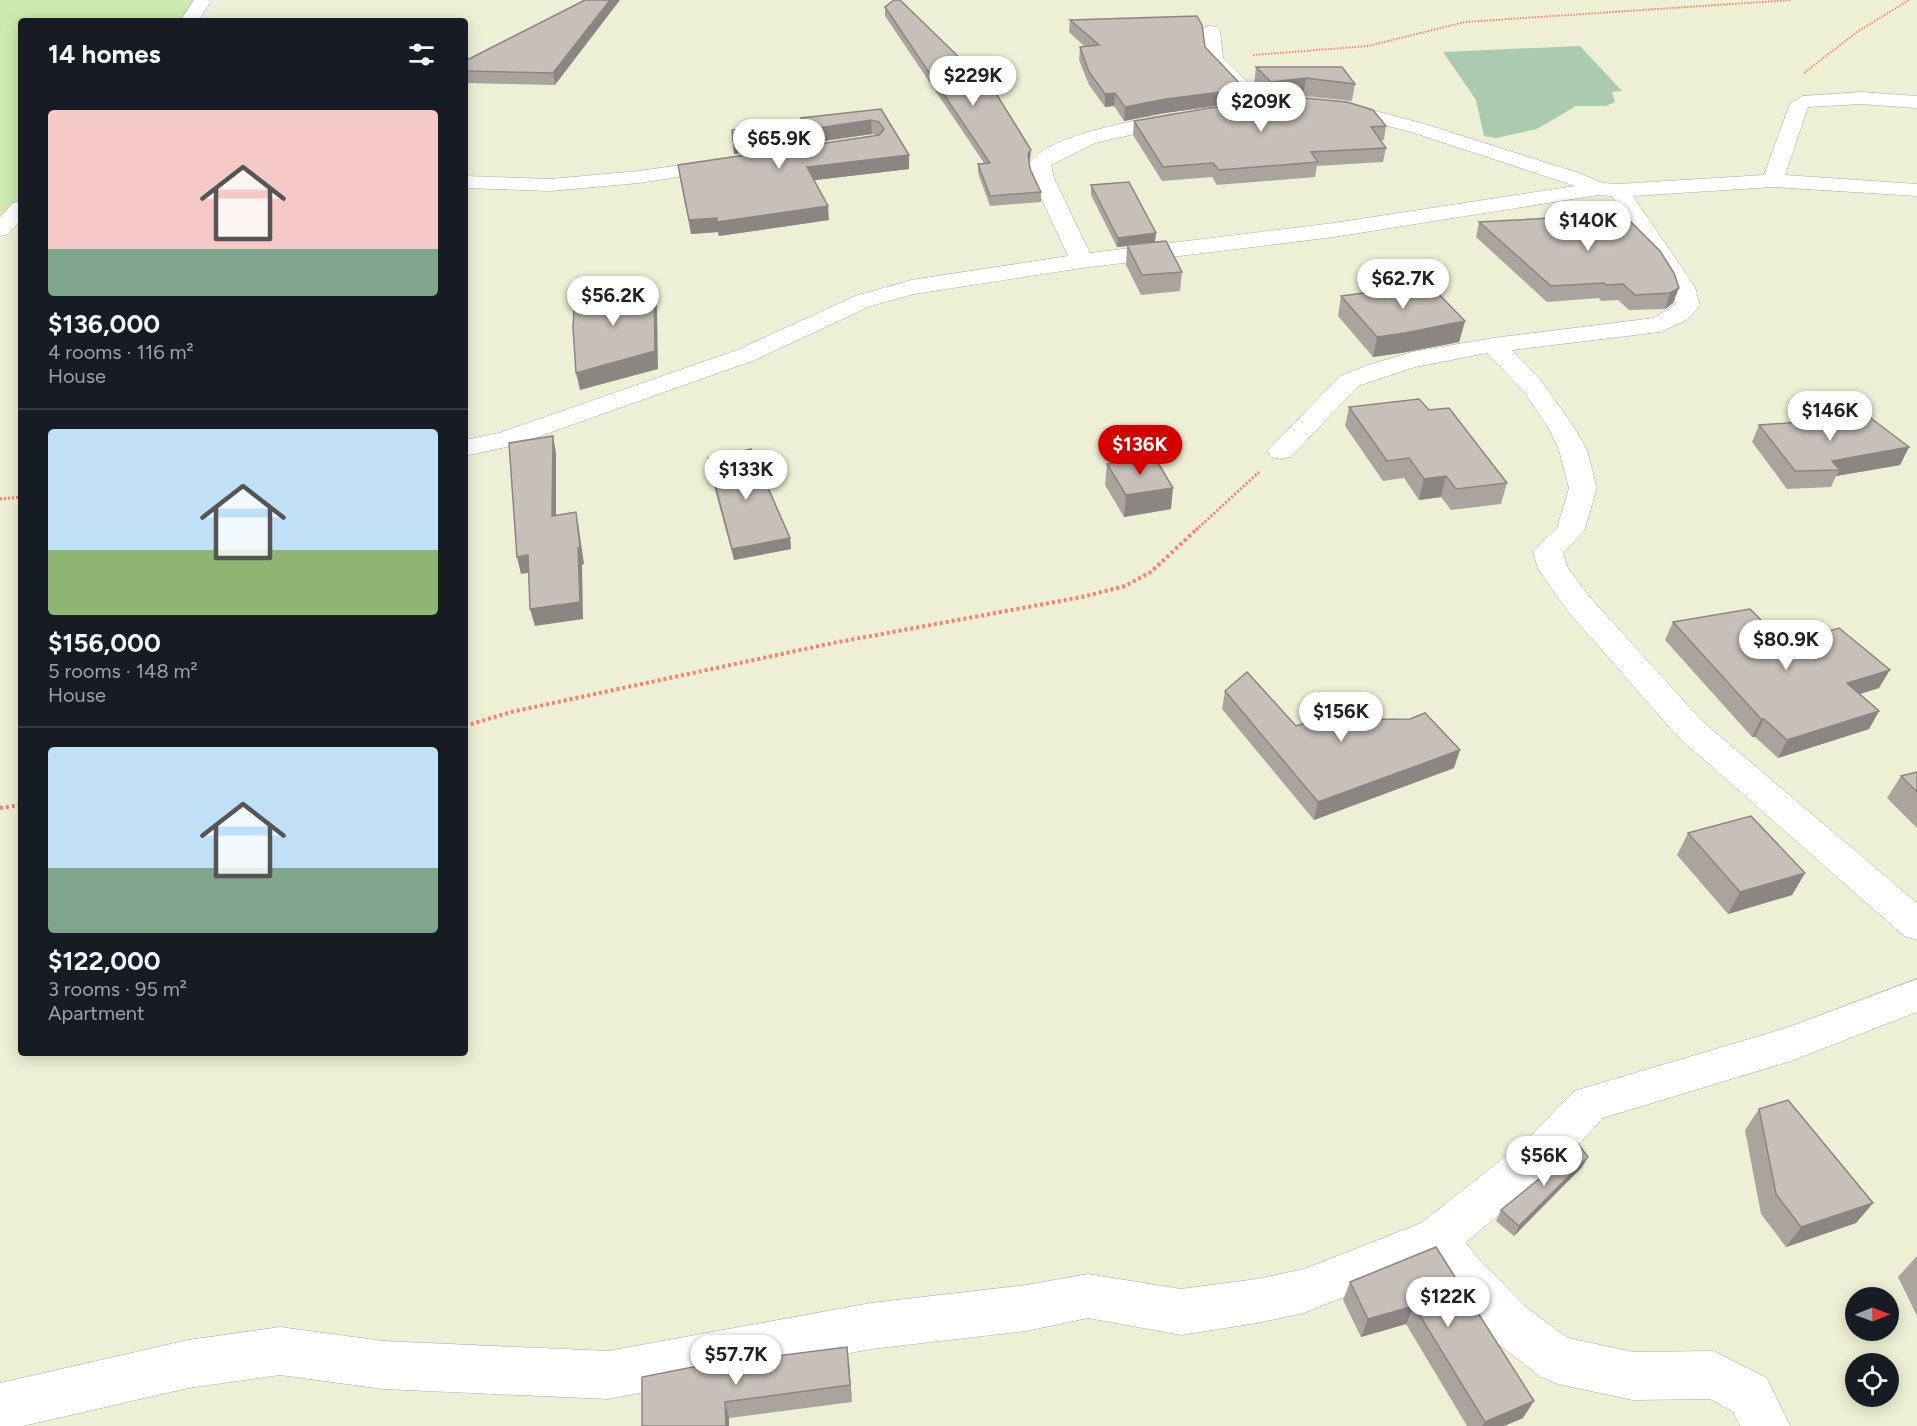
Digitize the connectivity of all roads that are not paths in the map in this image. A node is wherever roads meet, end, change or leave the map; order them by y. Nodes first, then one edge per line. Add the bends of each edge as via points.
1 (203, 0) edge
2 (191, 18) edge
3 (1211, 31) dead end
4 (1917, 102) edge
5 (1314, 105) edge
6 (1283, 106) edge
7 (1263, 107) junction
8 (1241, 110) edge
9 (1198, 116) edge
10 (738, 163) edge
11 (1773, 181) junction
12 (468, 182) edge
13 (1609, 190) junction
14 (1917, 190) edge
15 (18, 211) edge
16 (0, 229) edge
17 (1082, 261) junction
18 (1493, 345) junction
19 (468, 447) edge
20 (1281, 451) road end
21 (1917, 925) edge
22 (1917, 995) edge
23 (1437, 1238) junction
24 (0, 1407) edge
25 (1766, 1426) edge

1 - 2 street
3 - 7 street via 1214,59
4 - 11 street via 1861,98 1803,102 1797,107
5 - 13 street via 1347,108 1418,128
6 - 7 street
7 - 8 street
9 - 17 street via 1103,134 1059,148 1040,163 1043,178
10 - 12 street via 550,185
11 - 13 street
11 - 14 street
13 - 17 street
13 - 18 street via 1683,287 1688,305 1660,326
15 - 16 street
17 - 19 street via 911,287 863,301 746,355 506,439
18 - 20 street via 1412,360 1349,381
18 - 21 street via 1533,387 1573,450 1583,488 1570,531 1548,551 1553,569 1577,602 1689,728
22 - 23 street via 1791,1044 1589,1104 1544,1152
23 - 24 street via 1304,1291 1181,1312 1088,1296 1026,1308 871,1326 608,1375 383,1365 280,1351 188,1364
23 - 25 street via 1460,1271 1510,1324 1558,1360 1633,1377 1714,1375 1750,1395

